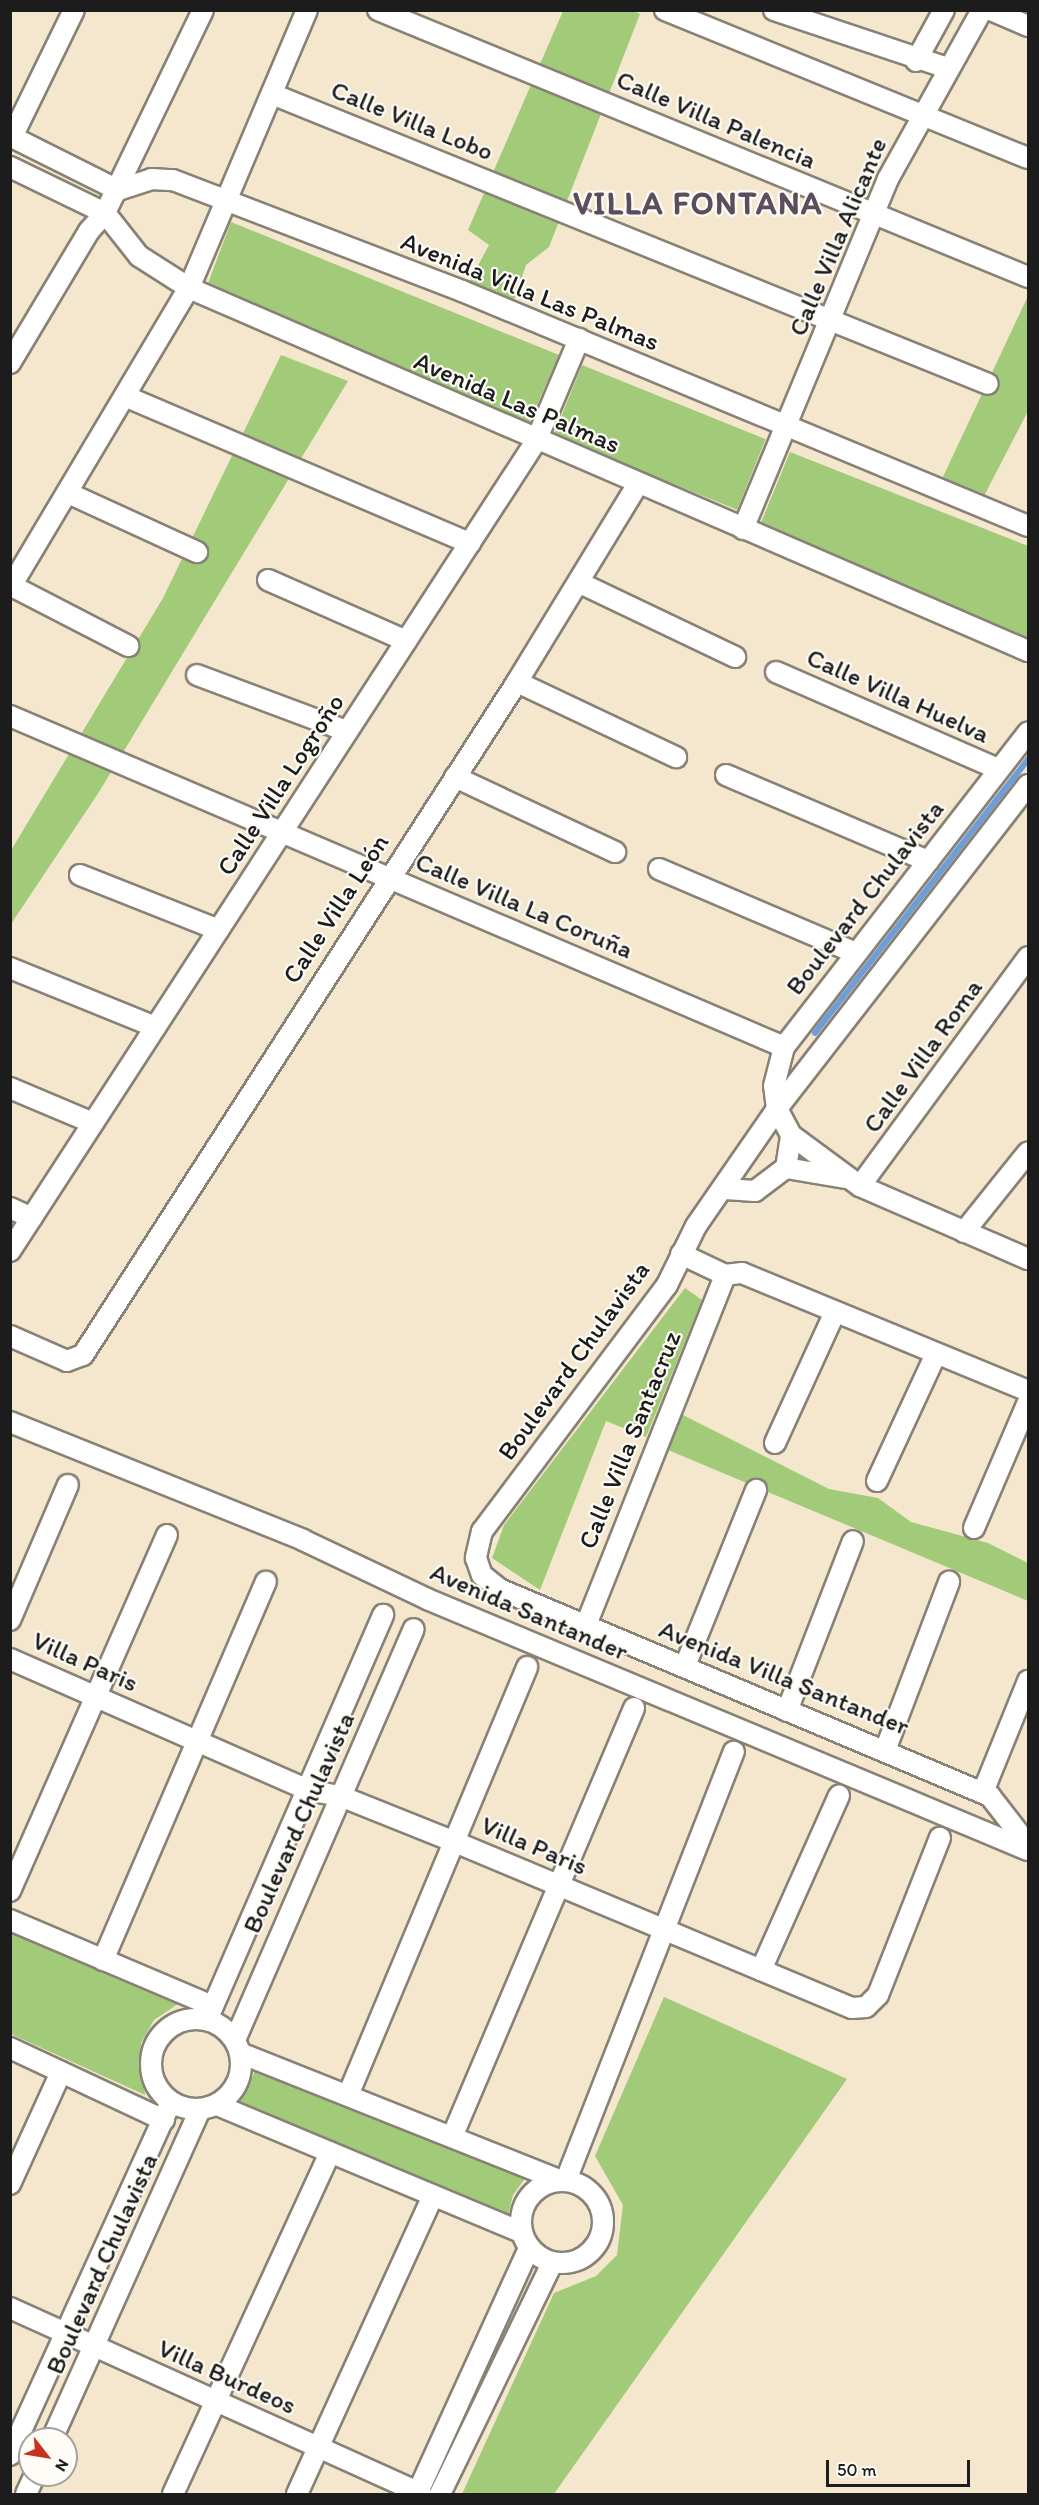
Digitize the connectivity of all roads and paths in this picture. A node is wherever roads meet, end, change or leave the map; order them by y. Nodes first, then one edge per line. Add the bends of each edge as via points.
1 (74, 10) edge
2 (202, 10) edge
3 (307, 10) edge
4 (378, 10) edge
5 (665, 10) edge
6 (774, 10) edge
7 (944, 10) edge
8 (982, 10) edge
9 (991, 10) edge
10 (1029, 26) edge
11 (916, 61) junction
12 (947, 69) junction
13 (272, 94) junction
14 (925, 113) junction
15 (11, 137) edge
16 (1029, 158) edge
17 (10, 166) edge
18 (118, 190) junction
19 (224, 202) junction
20 (105, 213) junction
21 (873, 214) junction
22 (1029, 277) edge
23 (189, 288) junction
24 (830, 324) junction
25 (579, 339) junction
26 (10, 363) edge
27 (988, 384) dead end
28 (127, 397) junction
29 (787, 426) junction
30 (536, 441) junction
31 (638, 484) junction
32 (69, 493) junction
33 (1029, 526) edge
34 (743, 529) junction
35 (470, 543) junction
36 (196, 552) dead end
37 (268, 580) dead end
38 (580, 583) junction
39 (11, 587) edge
40 (406, 641) junction
41 (128, 646) dead end
42 (1029, 651) edge
43 (735, 657) dead end
44 (776, 672) dead end
45 (197, 675) dead end
46 (517, 682) junction
47 (10, 716) edge
48 (347, 732) junction
49 (1029, 732) edge
50 (675, 757) dead end
51 (998, 769) junction
52 (726, 775) dead end
53 (455, 777) junction
54 (1029, 785) edge
55 (282, 832) junction
56 (615, 852) dead end
57 (928, 861) junction
58 (659, 869) dead end
59 (80, 875) dead end
60 (388, 877) junction
61 (219, 930) junction
62 (856, 953) junction
63 (1029, 957) edge
64 (10, 968) edge
65 (155, 1027) junction
66 (784, 1047) junction
67 (10, 1088) edge
68 (777, 1109) junction
69 (93, 1123) junction
70 (791, 1135) junction
71 (1029, 1152) edge
72 (786, 1168) junction
73 (854, 1183) junction
74 (725, 1189) junction
75 (10, 1208) edge
76 (32, 1218) junction
77 (964, 1232) junction
78 (10, 1251) edge
79 (681, 1254) junction
80 (1029, 1258) edge
81 (725, 1275) junction
82 (835, 1312) junction
83 (10, 1336) edge
84 (936, 1354) junction
85 (1029, 1391) edge
86 (1029, 1402) edge
87 (10, 1422) edge
88 (775, 1443) dead end
89 (877, 1481) dead end
90 (68, 1485) dead end
91 (756, 1490) dead end
92 (974, 1528) dead end
93 (482, 1532) joint
94 (167, 1534) dead end
95 (854, 1541) dead end
96 (266, 1582) dead end
97 (949, 1582) dead end
98 (499, 1589) joint
99 (383, 1615) dead end
100 (10, 1620) edge
101 (586, 1625) junction
102 (414, 1629) dead end
103 (10, 1659) edge
104 (685, 1666) junction
105 (527, 1667) dead end
106 (1029, 1681) edge
107 (96, 1697) junction
108 (634, 1708) dead end
109 (787, 1711) junction
110 (197, 1741) junction
111 (886, 1748) junction
112 (734, 1752) dead end
113 (308, 1790) junction
114 (983, 1792) junction
115 (340, 1796) junction
116 (839, 1796) dead end
117 (940, 1838) dead end
118 (455, 1842) junction
119 (1029, 1845) edge
120 (1029, 1850) edge
121 (556, 1885) junction
122 (10, 1891) edge
123 (10, 1920) edge
124 (663, 1929) junction
125 (103, 1960) junction
126 (761, 1970) junction
127 (210, 2013) junction
128 (237, 2046) junction
129 (10, 2048) edge
130 (61, 2072) junction
131 (350, 2093) junction
132 (209, 2107) junction
133 (167, 2111) junction
134 (452, 2136) junction
135 (330, 2152) junction
136 (562, 2180) junction
137 (10, 2184) edge
138 (433, 2195) junction
139 (525, 2240) junction
140 (552, 2263) junction
141 (10, 2308) edge
142 (64, 2333) junction
143 (95, 2347) junction
144 (216, 2401) junction
145 (58, 2427) edge
146 (319, 2448) junction
147 (10, 2455) edge
148 (173, 2494) edge
149 (297, 2494) edge
150 (418, 2494) edge
151 (440, 2494) edge

1 - 15 street
2 - 18 street
3 - 13 street
4 - 21 street, Calle Villa Palencia
5 - 14 street
6 - 11 street
7 - 11 street
8 - 12 street, Calle Villa Alicante
9 - 10 street
11 - 12 street
12 - 14 street, Calle Villa Alicante
13 - 19 street
13 - 24 street, Calle Villa Lobo
14 - 16 street
14 - 21 street, Calle Villa Alicante
15 - 18 street
17 - 20 street, Avenida Las Palmas
18 - 19 street, Avenida Villa Las Palmas via 151,179 173,180
18 - 20 street
19 - 23 street
19 - 25 street, Avenida Villa Las Palmas
20 - 23 street, Avenida Las Palmas via 139,256
20 - 26 street via 89,231
21 - 22 street, Calle Villa Palencia
21 - 24 street, Calle Villa Alicante
23 - 28 street
23 - 30 street, Avenida Las Palmas
24 - 27 street, Calle Villa Lobo
24 - 29 street, Calle Villa Alicante
25 - 29 street, Avenida Villa Las Palmas
25 - 30 street, Calle Villa Logroño
28 - 32 street
28 - 35 street
29 - 33 street, Avenida Villa Las Palmas
29 - 34 street, Calle Villa Alicante
30 - 31 street, Avenida Las Palmas
30 - 35 street, Calle Villa Logroño
31 - 34 street, Avenida Las Palmas
31 - 38 street, Calle Villa León
32 - 36 street
32 - 39 street
34 - 42 street, Avenida Las Palmas
35 - 40 street, Calle Villa Logroño
37 - 40 street
38 - 43 street
38 - 46 street, Calle Villa León
39 - 41 street
40 - 48 street, Calle Villa Logroño
44 - 51 street, Calle Villa Huelva
45 - 48 street
46 - 50 street
46 - 53 street, Calle Villa León
47 - 55 street, Calle Villa La Coruña
48 - 55 street, Calle Villa Logroño
49 - 51 street, Boulevard Chulavista
51 - 57 street, Boulevard Chulavista
52 - 57 street
53 - 56 street
53 - 60 street, Calle Villa León
54 - 68 street, Boulevard Chulavista
55 - 60 street, Calle Villa La Coruña
55 - 61 street, Calle Villa Logroño
57 - 62 street, Boulevard Chulavista
58 - 62 street
59 - 61 street
60 - 66 street, Calle Villa La Coruña
60 - 83 street, Calle Villa León via 76,1362
61 - 65 street, Calle Villa Logroño
62 - 66 street, Boulevard Chulavista
63 - 73 street, Calle Villa Roma
64 - 65 street
65 - 69 street, Calle Villa Logroño
66 - 68 street, Boulevard Chulavista via 774,1086
67 - 69 street
68 - 70 street, Boulevard Chulavista
68 - 74 street, Boulevard Chulavista
69 - 76 street, Calle Villa Logroño
70 - 72 street
70 - 73 street
71 - 77 street
72 - 73 street
72 - 74 street via 755,1191
73 - 77 street
74 - 79 street, Boulevard Chulavista
75 - 76 street
76 - 78 street, Calle Villa Logroño
77 - 80 street
79 - 81 street
79 - 93 street, Boulevard Chulavista via 668,1285
81 - 82 street via 742,1273
81 - 101 street, Calle Villa Santacruz
82 - 84 street
82 - 88 street
84 - 85 street
84 - 89 street
86 - 92 street
87 - 120 street, Avenida Santander via 303,1540 427,1599
90 - 100 street
91 - 104 street
93 - 98 street, Avenida Santander via 476,1558 482,1575
94 - 107 street
95 - 109 street
96 - 110 street
97 - 111 street
98 - 101 street, Avenida Villa Santander
99 - 113 street, Boulevard Chulavista
101 - 104 street, Avenida Villa Santander
102 - 115 street, Boulevard Chulavista
103 - 107 street, Villa Paris
104 - 109 street, Avenida Villa Santander
105 - 118 street
106 - 114 street
107 - 110 street, Villa Paris
107 - 122 street
108 - 121 street
109 - 111 street, Avenida Villa Santander
110 - 113 street, Villa Paris
110 - 125 street
111 - 114 street, Avenida Villa Santander
112 - 124 street
113 - 115 street, Villa Paris
113 - 127 street, Boulevard Chulavista
114 - 119 street, Avenida Villa Santander
115 - 118 street, Villa Paris
115 - 128 street, Boulevard Chulavista
116 - 126 street
117 - 126 street, Villa Paris via 878,1995 866,2007 852,2008
118 - 121 street, Villa Paris
118 - 131 street
121 - 124 street, Villa Paris
121 - 134 street
123 - 125 street
124 - 126 street, Villa Paris
124 - 136 street
125 - 127 street
127 - 128 street
127 - 133 street via 176,2024 155,2046 152,2077
128 - 131 street
128 - 132 street, Boulevard Chulavista via 238,2083
129 - 130 street
130 - 133 street
130 - 137 street
131 - 134 street
132 - 133 street
132 - 135 street
132 - 143 street, Boulevard Chulavista
133 - 142 street, Boulevard Chulavista
134 - 136 street
135 - 138 street
135 - 144 street
136 - 139 street via 539,2188 524,2203
136 - 140 street via 579,2184 598,2202 603,2229 598,2242 579,2260
138 - 139 street
138 - 146 street
139 - 140 street
139 - 150 street
140 - 151 street
141 - 142 street, Villa Burdeos
142 - 143 street, Villa Burdeos
142 - 147 street, Boulevard Chulavista
143 - 144 street, Villa Burdeos
143 - 145 street, Boulevard Chulavista
144 - 146 street, Villa Burdeos
144 - 148 street
146 - 149 street
146 - 150 street, Villa Burdeos

